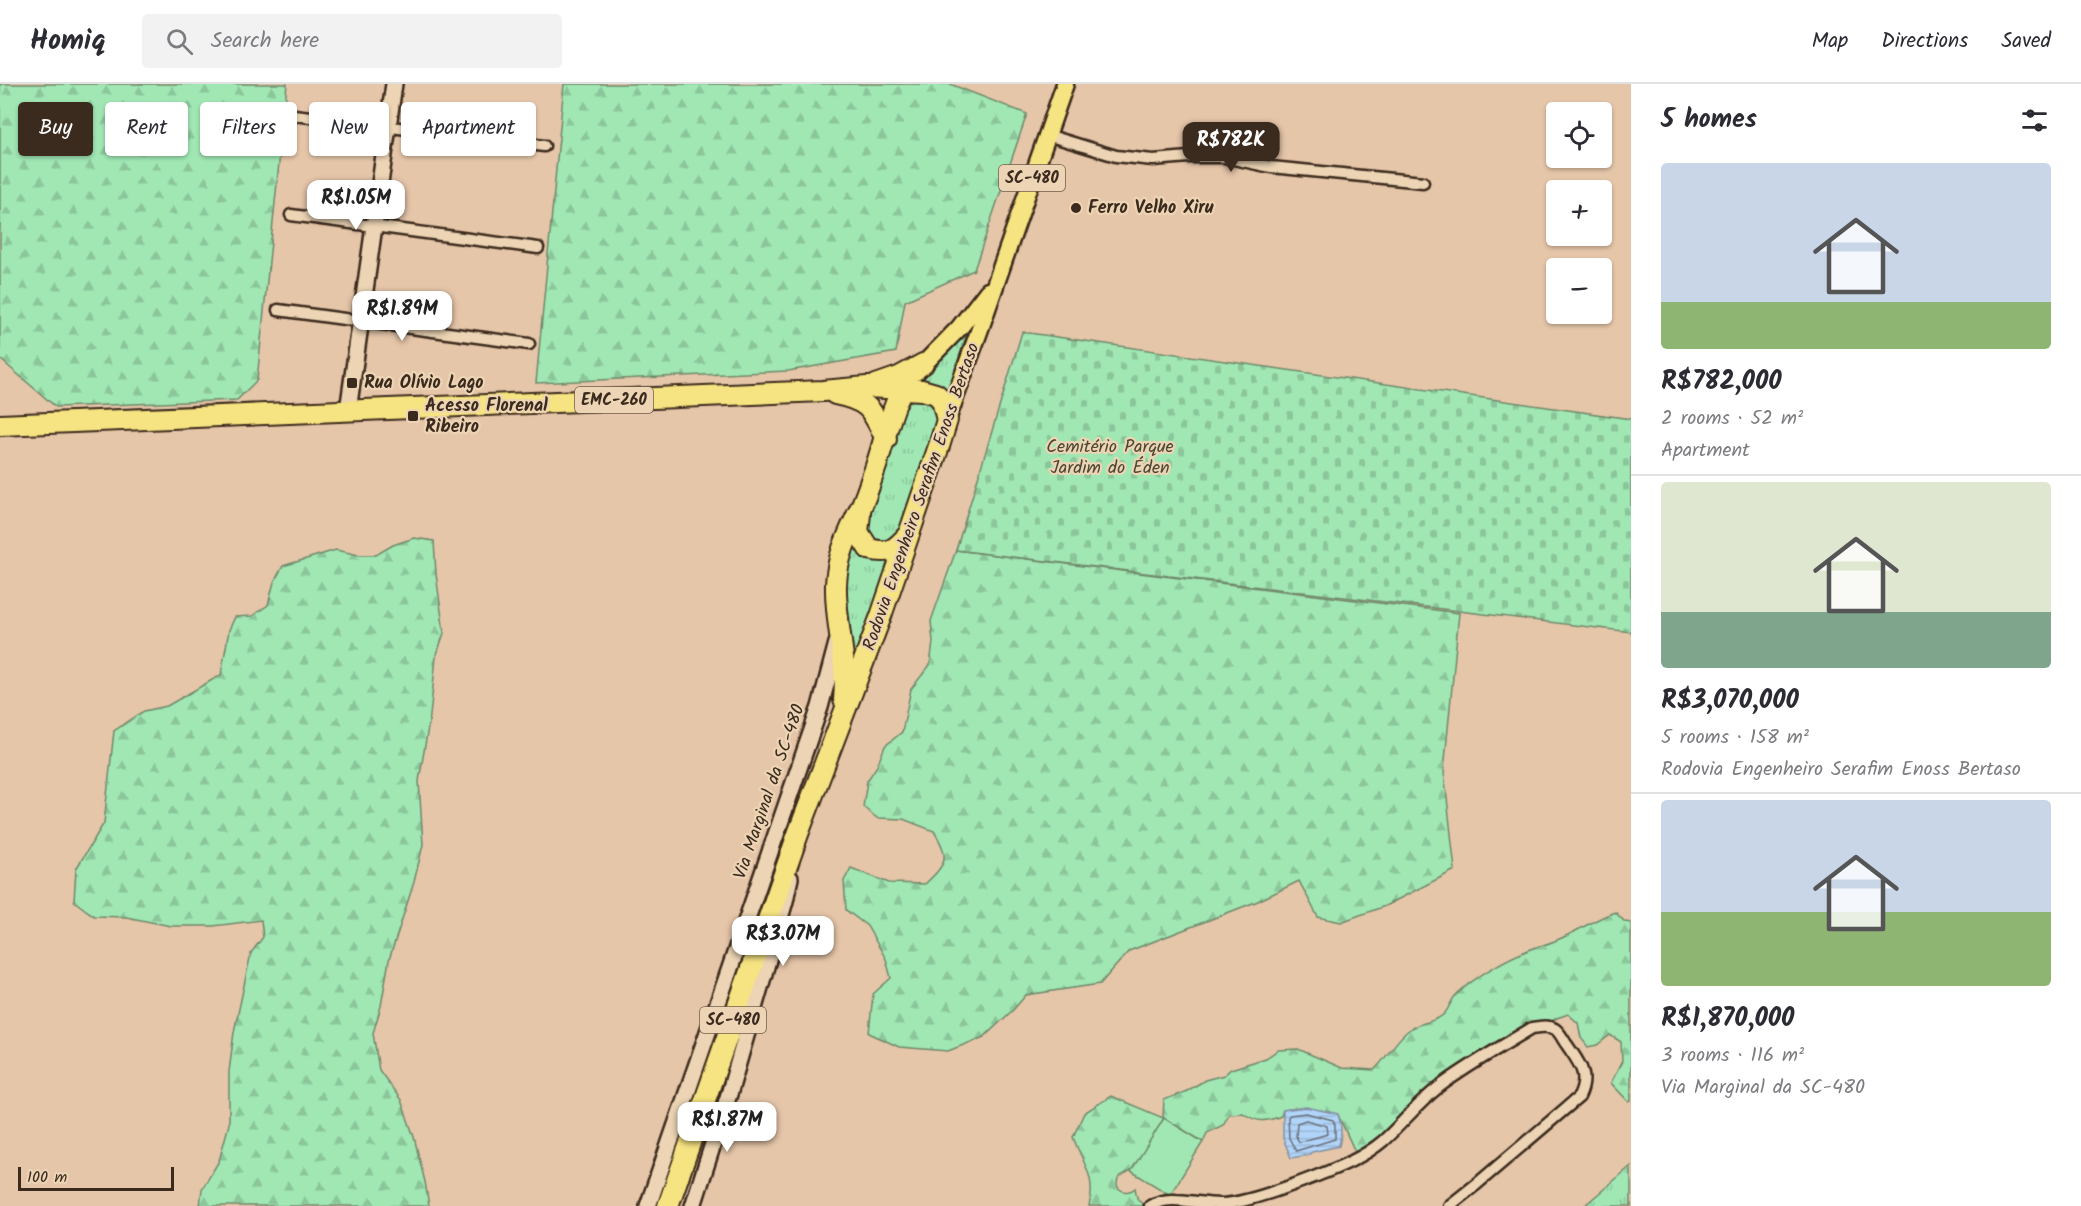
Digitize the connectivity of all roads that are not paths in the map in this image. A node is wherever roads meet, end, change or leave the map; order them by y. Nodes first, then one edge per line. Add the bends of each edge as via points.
1 (394, 84) edge
2 (1065, 84) edge
3 (389, 119) edge
4 (389, 126) edge
5 (1047, 135) junction
6 (544, 146) dead end
7 (384, 156) edge
8 (1423, 182) dead end
9 (291, 215) dead end
10 (374, 226) junction
11 (538, 248) dead end
12 (1000, 273) junction
13 (278, 310) dead end
14 (360, 322) junction
15 (529, 344) dead end
16 (923, 364) junction
17 (867, 387) junction
18 (902, 389) junction
19 (823, 391) junction
20 (348, 411) junction
21 (947, 420) junction
22 (0, 425) edge
23 (886, 439) junction
24 (862, 504) junction
25 (908, 535) junction
26 (839, 628) junction
27 (842, 720) junction
28 (798, 834) junction
29 (648, 1206) edge
30 (668, 1206) edge
31 (693, 1206) edge
32 (1150, 1206) edge
33 (1449, 1206) edge

1 - 3 main road
2 - 5 main road, Rodovia Engenheiro Serafim Enoss Bertaso / SC-480
4 - 6 street
5 - 8 street via 1116,156 1154,160 1224,157 1271,167
5 - 12 main road, Rodovia Engenheiro Serafim Enoss Bertaso / SC-480
7 - 10 main road
9 - 10 street
10 - 11 street
10 - 14 main road
12 - 16 main road, Rodovia Engenheiro Serafim Enoss Bertaso / SC-480 via 960,327
12 - 21 main road, Rodovia Engenheiro Serafim Enoss Bertaso / SC-480
13 - 14 street
14 - 15 street
14 - 20 main road
16 - 17 highway
16 - 18 main road, Rodovia Engenheiro Serafim Enoss Bertaso / SC-480
17 - 18 highway, EMC-260
17 - 19 highway, EMC-260
18 - 21 highway, EMC-260 via 936,394 942,400
18 - 23 highway, SC-480 via 892,408
19 - 20 highway, EMC-260
19 - 23 highway, EMC-260 via 850,397 868,407
20 - 22 highway, EMC-260
21 - 25 highway, Rodovia Engenheiro Serafim Enoss Bertaso / SC-480
23 - 24 highway, Rodovia Engenheiro Serafim Enoss Bertaso / SC-480
24 - 25 highway via 858,532 869,549 889,551
24 - 26 highway, Rodovia Engenheiro Serafim Enoss Bertaso / SC-480 via 839,561
25 - 27 highway, Rodovia Engenheiro Serafim Enoss Bertaso / SC-480
26 - 27 highway, Rodovia Engenheiro Serafim Enoss Bertaso / SC-480 via 846,681
26 - 29 main road, Via Marginal da SC-480 via 820,707
27 - 28 highway, Rodovia Engenheiro Serafim Enoss Bertaso / SC-480
28 - 30 highway, Rodovia Engenheiro Serafim Enoss Bertaso / SC-480
28 - 31 main road via 785,901
32 - 33 street via 1167,1200 1222,1204 1312,1178 1358,1158 1382,1142 1440,1086 1532,1028 1545,1026 1556,1030 1581,1067 1584,1088 1580,1097

